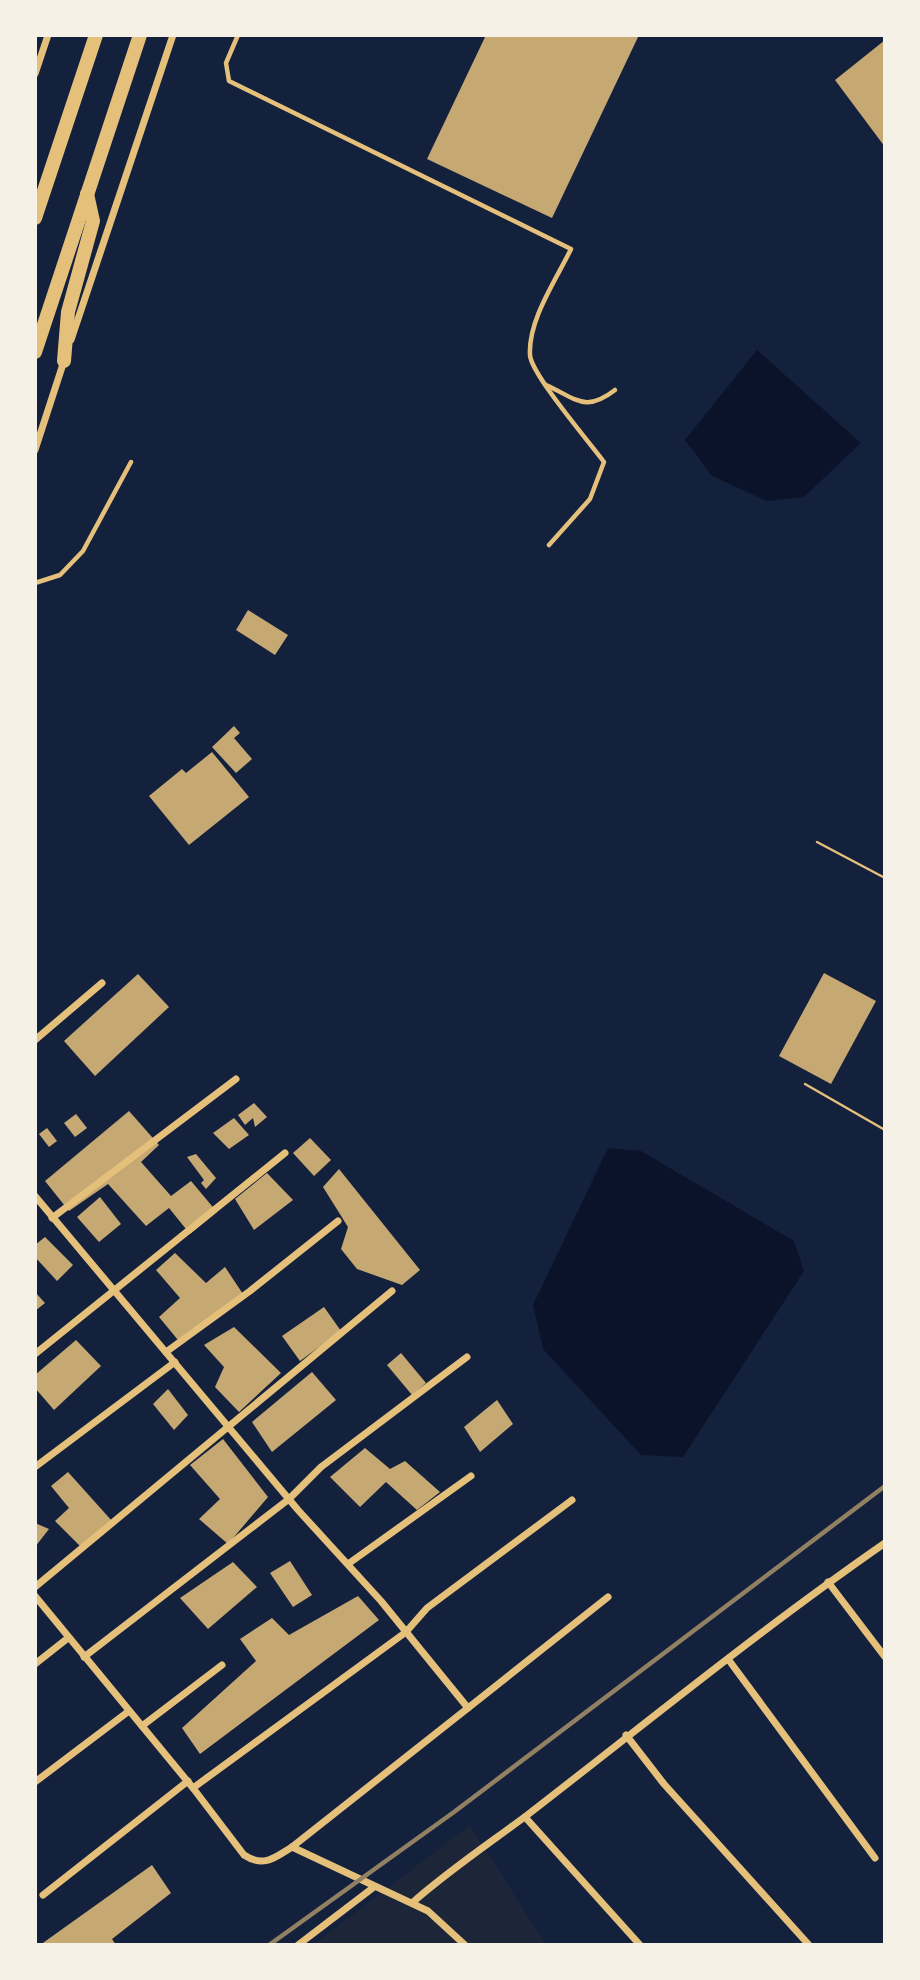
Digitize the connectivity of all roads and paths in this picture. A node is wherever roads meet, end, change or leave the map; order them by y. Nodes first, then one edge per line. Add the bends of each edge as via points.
1 (48, 35) edge
2 (96, 35) edge
3 (140, 35) edge
4 (173, 35) edge
5 (238, 35) edge
6 (35, 74) edge
7 (87, 194) junction
8 (35, 218) edge
9 (35, 352) edge
10 (64, 362) junction
11 (545, 385) junction
12 (615, 390) dead end
13 (35, 450) edge
14 (131, 463) dead end
15 (549, 545) dead end
16 (35, 583) edge
17 (817, 842) dead end
18 (885, 878) edge
19 (102, 982) dead end
20 (35, 1040) edge
21 (236, 1079) dead end
22 (805, 1084) dead end
23 (885, 1130) edge
24 (285, 1153) dead end
25 (35, 1196) edge
26 (52, 1218) junction
27 (338, 1221) dead end
28 (113, 1289) junction
29 (392, 1291) dead end
30 (166, 1352) junction
31 (35, 1354) edge
32 (467, 1357) dead end
33 (175, 1362) junction
34 (231, 1427) junction
35 (35, 1467) edge
36 (471, 1476) dead end
37 (289, 1499) junction
38 (572, 1500) dead end
39 (885, 1543) edge
40 (348, 1564) junction
41 (828, 1582) junction
42 (35, 1587) edge
43 (35, 1597) edge
44 (608, 1597) dead end
45 (406, 1632) junction
46 (68, 1638) junction
47 (84, 1657) junction
48 (885, 1657) edge
49 (728, 1660) junction
50 (35, 1664) edge
51 (222, 1665) dead end
52 (468, 1709) junction
53 (129, 1711) junction
54 (142, 1727) junction
55 (625, 1735) junction
56 (35, 1782) edge
57 (191, 1784) junction
58 (525, 1817) junction
59 (292, 1847) junction
60 (875, 1858) dead end
61 (374, 1887) junction
62 (43, 1895) dead end
63 (412, 1903) junction
64 (298, 1945) edge
65 (465, 1945) edge
66 (640, 1945) edge
67 (809, 1945) edge

1 - 6 street
2 - 8 highway
3 - 7 highway
4 - 10 street
5 - 11 lane via 226,63 229,81 571,249 534,325 530,357
7 - 9 highway
7 - 10 highway via 93,221 68,312
10 - 13 street
11 - 12 lane via 584,403 597,404
11 - 15 lane via 604,462 590,499
14 - 16 lane via 83,551 60,575
17 - 18 path
19 - 20 street
21 - 26 street
22 - 23 path
24 - 28 street
25 - 26 street
26 - 28 street
27 - 30 street
28 - 30 street
28 - 31 street
29 - 34 street
30 - 33 street
32 - 37 street via 311,1475
33 - 34 street
33 - 35 street
34 - 37 street
34 - 42 street
36 - 40 street
37 - 40 street
37 - 47 street
38 - 45 street via 427,1608
39 - 41 street
40 - 45 street
41 - 48 street
41 - 49 street
43 - 46 street
44 - 52 street
45 - 52 street
45 - 57 street
46 - 47 street
46 - 50 street
47 - 53 street
49 - 55 street
49 - 60 street
51 - 54 street
52 - 59 street
53 - 54 street
53 - 56 street
54 - 57 street
55 - 58 street
55 - 67 street
57 - 59 street via 244,1855 255,1862 268,1863
57 - 62 street
58 - 63 street
58 - 66 street
59 - 61 street
61 - 63 street
61 - 64 street
63 - 65 street via 428,1911

